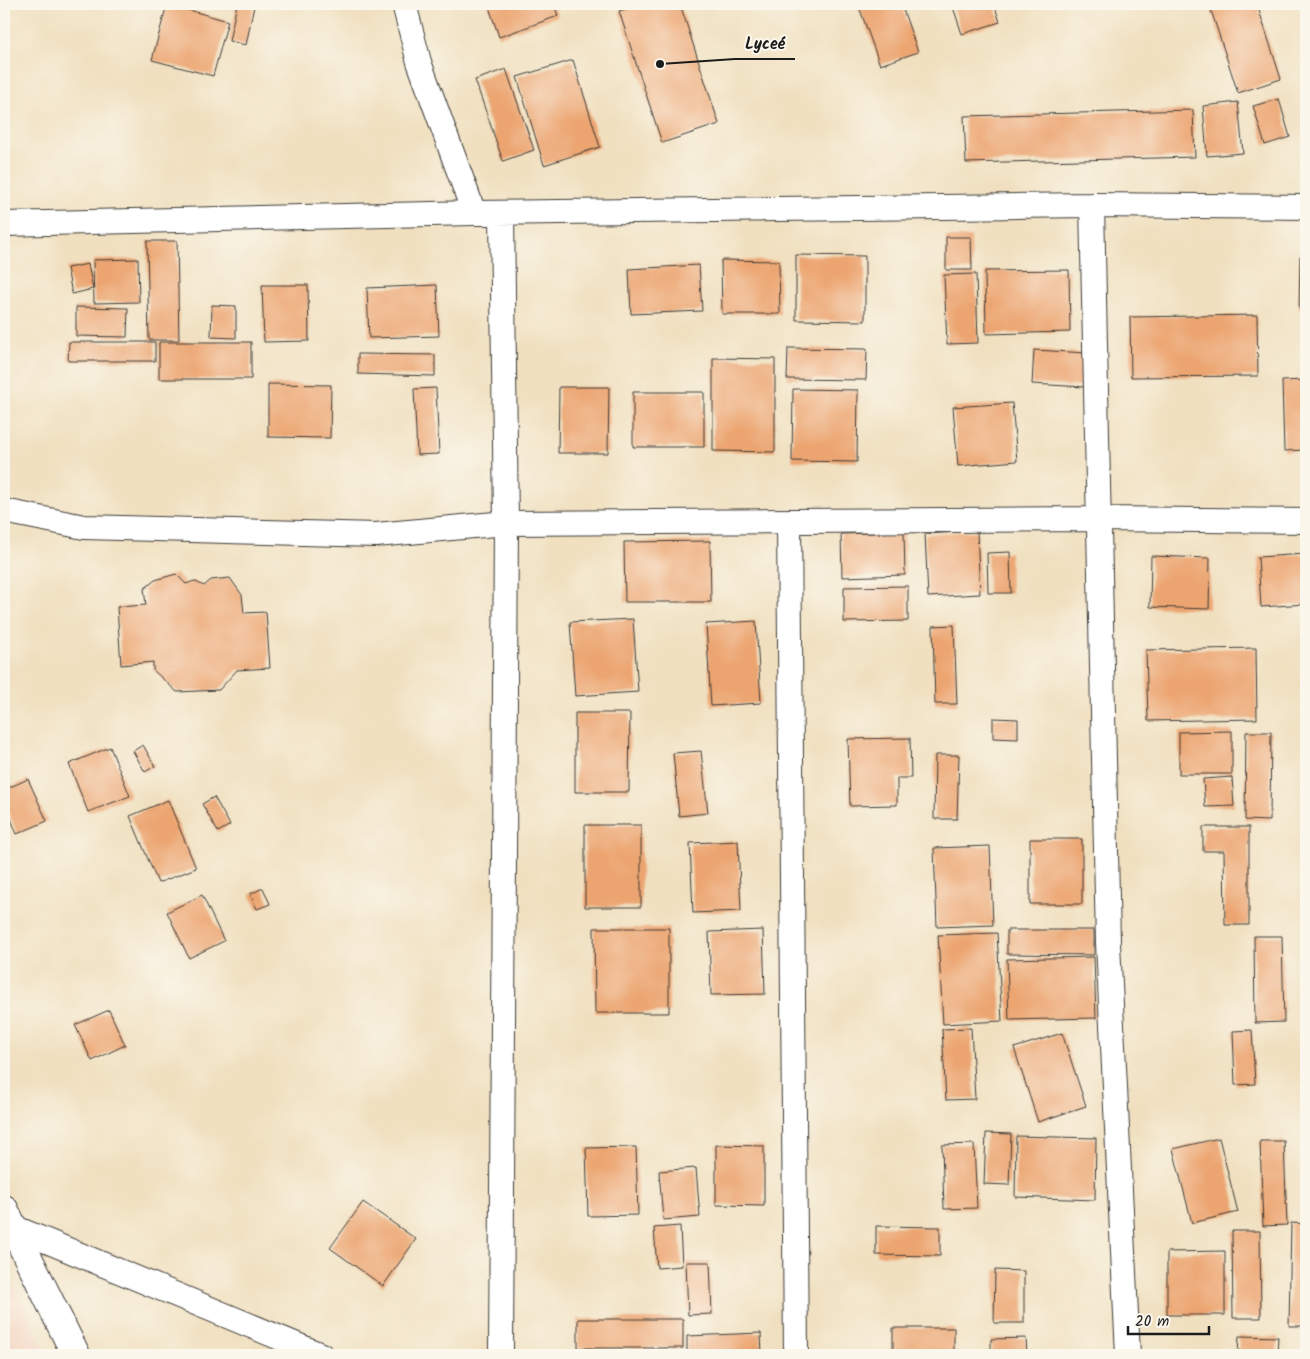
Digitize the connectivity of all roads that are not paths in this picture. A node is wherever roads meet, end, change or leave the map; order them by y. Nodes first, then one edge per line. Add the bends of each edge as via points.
1 (404, 4) edge
2 (1092, 205) junction
3 (1306, 207) edge
4 (474, 213) junction
5 (502, 213) junction
6 (4, 224) edge
7 (4, 511) edge
8 (1100, 519) junction
9 (789, 521) junction
10 (1306, 521) edge
11 (506, 523) junction
12 (8, 1218) edge
13 (76, 1355) edge
14 (321, 1355) edge
15 (502, 1355) edge
16 (796, 1355) edge
17 (1128, 1355) edge

1 - 4 street via 419,62
2 - 3 street
2 - 5 street
2 - 8 street
4 - 5 street
4 - 6 street
5 - 11 street
7 - 11 street via 84,527 376,535
8 - 9 street
8 - 10 street
8 - 17 street via 1108,943
9 - 11 street
9 - 16 street
11 - 15 street
12 - 13 street
12 - 14 street

